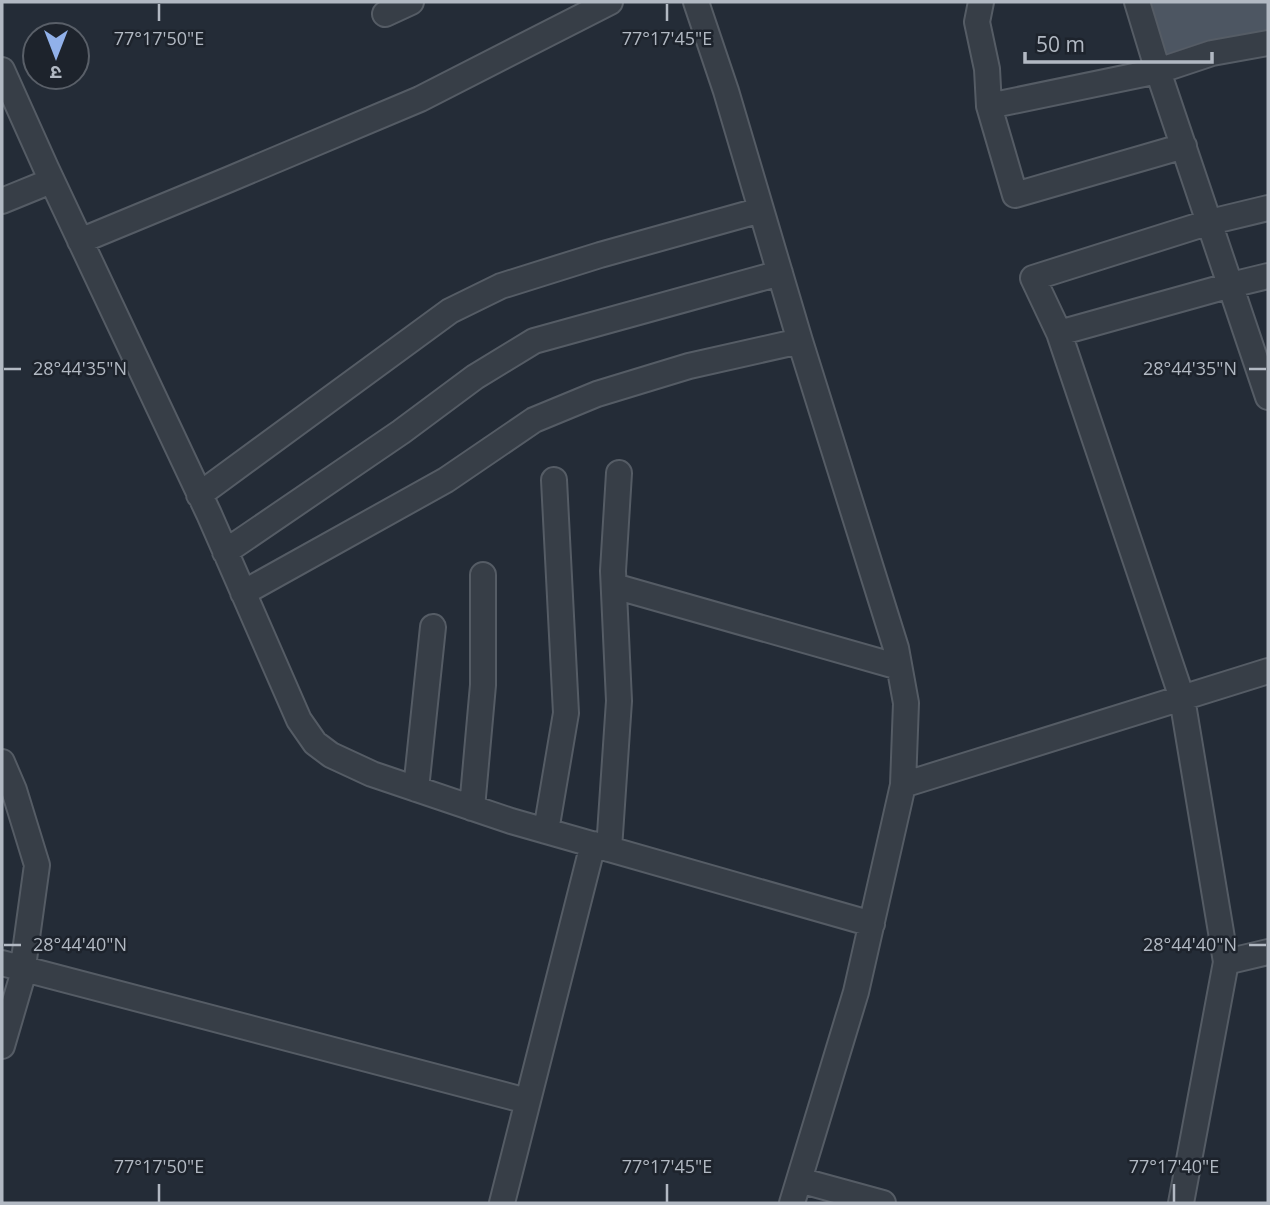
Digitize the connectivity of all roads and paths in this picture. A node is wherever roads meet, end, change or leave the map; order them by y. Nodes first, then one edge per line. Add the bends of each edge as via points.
1 (411, 2) edge
2 (610, 2) edge
3 (696, 2) edge
4 (981, 2) edge
5 (1138, 2) edge
6 (385, 14) dead end
7 (1268, 43) edge
8 (2, 70) edge
9 (1158, 71) junction
10 (989, 106) junction
11 (1184, 146) junction
12 (51, 181) junction
13 (2, 201) edge
14 (1268, 208) edge
15 (761, 209) junction
16 (1210, 222) junction
17 (79, 241) junction
18 (780, 272) junction
19 (1268, 276) edge
20 (1231, 285) junction
21 (1059, 333) junction
22 (800, 341) junction
23 (1266, 385) edge
24 (619, 473) dead end
25 (554, 480) dead end
26 (199, 495) junction
27 (225, 552) junction
28 (483, 575) dead end
29 (614, 586) junction
30 (243, 593) junction
31 (433, 627) dead end
32 (899, 667) junction
33 (1268, 671) edge
34 (1182, 698) junction
35 (2, 762) edge
36 (903, 785) junction
37 (416, 789) junction
38 (472, 808) junction
39 (546, 831) junction
40 (601, 846) junction
41 (872, 924) junction
42 (1268, 952) edge
43 (1226, 962) junction
44 (12, 966) edge
45 (2, 1046) edge
46 (527, 1101) junction
47 (796, 1192) edge
48 (502, 1203) edge
49 (883, 1203) edge
50 (1181, 1203) edge

1 - 6 street
2 - 17 street via 420,99
3 - 15 street
4 - 10 street via 977,22
5 - 9 street
7 - 9 street via 1212,53
8 - 12 street
9 - 10 street
9 - 11 street
10 - 11 street via 1015,195
11 - 16 street
12 - 13 street
12 - 17 street
14 - 16 street
15 - 18 street
15 - 26 street via 500,286 450,311
16 - 20 street
16 - 21 street via 1033,278
17 - 26 street
18 - 22 street
18 - 27 street via 534,341 475,377
19 - 20 street
20 - 21 street
20 - 23 street
21 - 34 street
22 - 30 street via 676,370 597,394 534,420 446,480
22 - 32 street
24 - 29 street
25 - 39 street via 566,713
26 - 27 street
27 - 30 street
28 - 38 street via 483,685
29 - 32 street
29 - 40 street via 619,701
30 - 37 street via 299,720 315,743 372,774
31 - 37 street
32 - 36 street via 906,704
33 - 34 street
34 - 36 street
34 - 43 street
35 - 44 street via 37,865
36 - 41 street
37 - 38 street
38 - 39 street
39 - 40 street
40 - 41 street
40 - 46 street
41 - 47 street
42 - 43 street
43 - 50 street
44 - 45 street via 21,981
44 - 46 street
46 - 48 street
47 - 49 street

